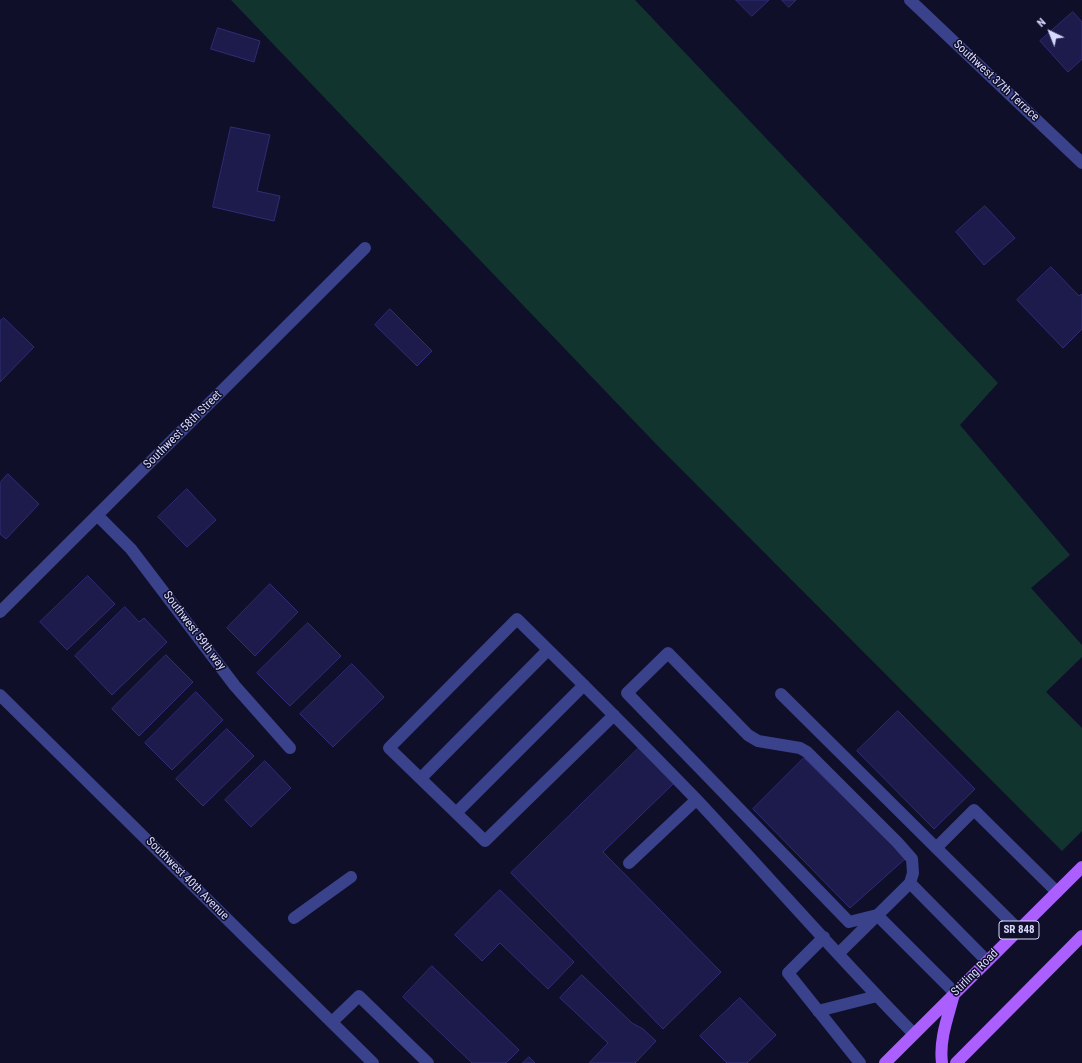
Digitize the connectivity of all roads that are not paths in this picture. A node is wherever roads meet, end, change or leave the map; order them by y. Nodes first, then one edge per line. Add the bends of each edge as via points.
1 (910, 0) edge
2 (1082, 163) edge
3 (365, 248) dead end
4 (97, 515) junction
5 (0, 612) edge
6 (548, 650) junction
7 (584, 686) junction
8 (781, 694) dead end
9 (0, 695) edge
10 (614, 715) junction
11 (290, 748) dead end
12 (421, 778) junction
13 (696, 800) junction
14 (456, 813) junction
15 (936, 848) junction
16 (628, 864) dead end
17 (1082, 867) edge
18 (351, 877) dead end
19 (910, 883) junction
20 (1057, 892) junction
21 (878, 915) junction
22 (294, 918) dead end
23 (1019, 930) junction
24 (1082, 936) edge
25 (824, 937) junction
26 (839, 953) junction
27 (987, 961) junction
28 (955, 993) junction
29 (877, 996) junction
30 (818, 1011) junction
31 (332, 1022) junction
32 (914, 1034) junction
33 (373, 1063) edge
34 (428, 1063) edge
35 (860, 1063) edge
36 (886, 1063) edge
37 (942, 1063) edge
38 (956, 1063) edge

1 - 2 street, Southwest 37th Terrace
3 - 4 street, Southwest 58th Street
4 - 5 street, Southwest 58th Street
4 - 11 street, Southwest 59th way via 131,549 235,686
6 - 7 street
6 - 12 street
6 - 12 street via 517,619 389,748
7 - 10 street
7 - 14 street
8 - 15 street
9 - 31 street, Southwest 40th Avenue
10 - 13 street
10 - 14 street via 485,841
12 - 14 street
13 - 16 street
13 - 25 street
15 - 20 street via 974,810
15 - 23 street
17 - 20 main road, Stirling Road / SR 848
18 - 22 street
19 - 21 street
19 - 21 street via 913,866 908,853 807,752 800,748 758,741 748,735 668,653 627,693 849,922
19 - 27 street
20 - 23 main road, Stirling Road / SR 848
21 - 26 street
21 - 28 street
23 - 27 main road, Stirling Road / SR 848
24 - 38 main road
25 - 26 street
25 - 30 street via 788,973
26 - 29 street
27 - 28 main road, Stirling Road / SR 848
28 - 32 main road, Stirling Road / SR 848
28 - 37 main road via 944,1032
29 - 30 street
29 - 32 street
30 - 35 street
31 - 33 street, Southwest 40th Avenue
31 - 34 street via 359,996
32 - 36 main road, Stirling Road / SR 848

